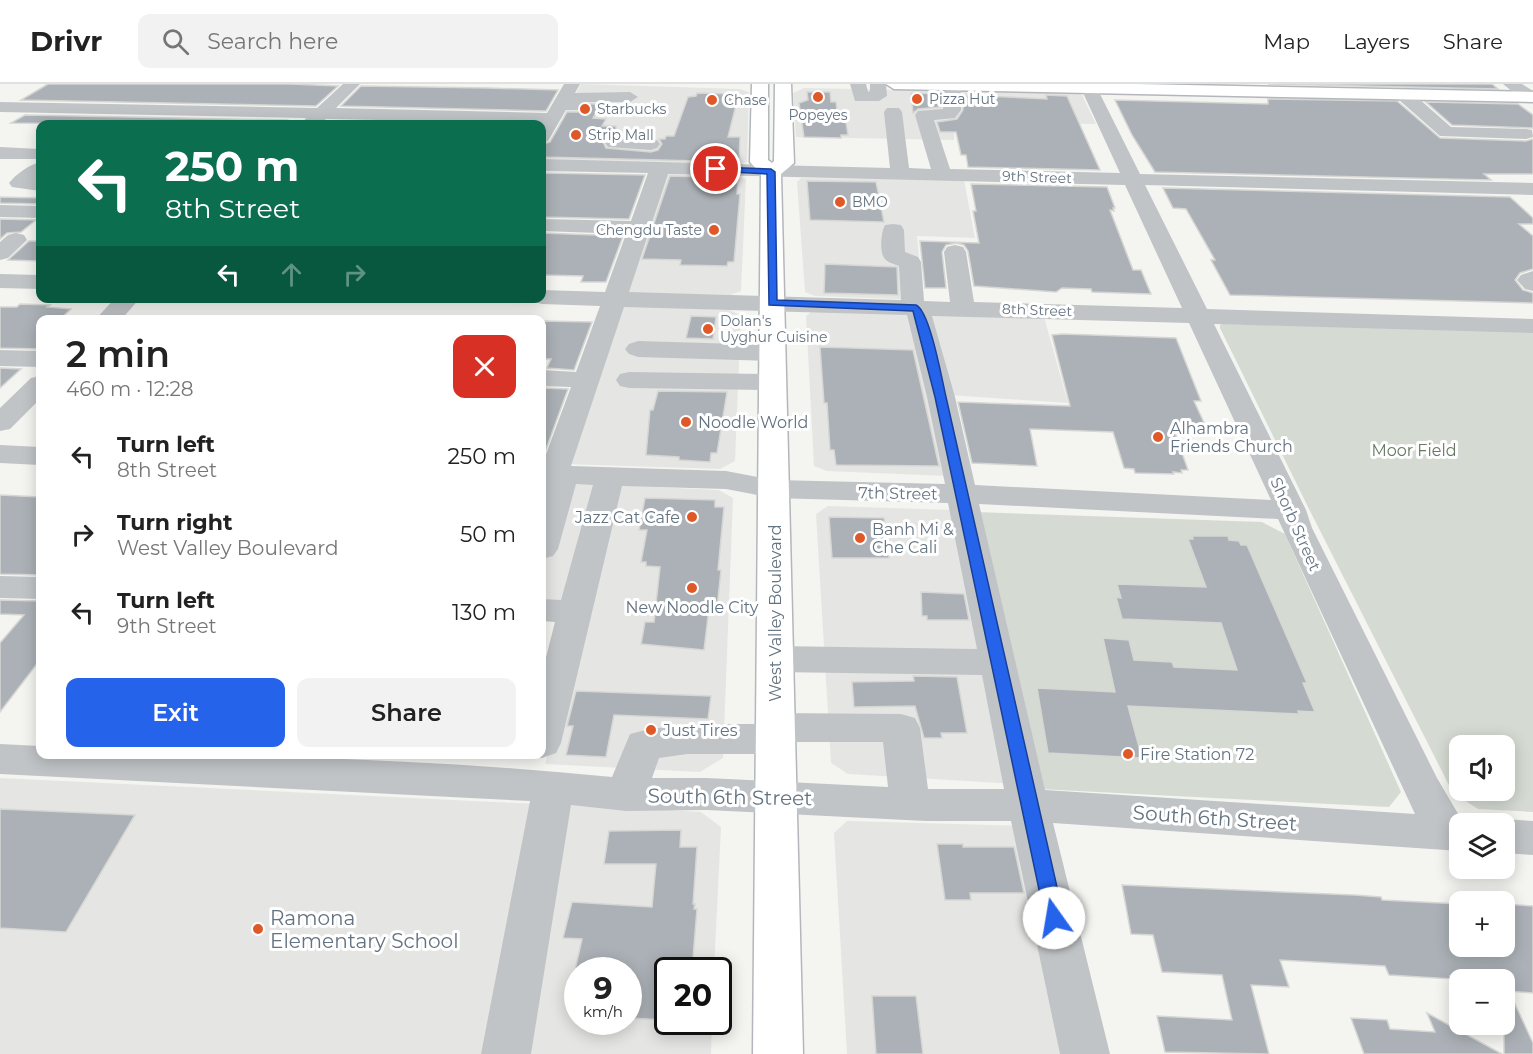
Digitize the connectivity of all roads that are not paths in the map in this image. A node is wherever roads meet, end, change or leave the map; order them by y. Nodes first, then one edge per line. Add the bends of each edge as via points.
1 (352, 84) edge
2 (572, 84) edge
3 (760, 84) edge
4 (783, 84) edge
5 (858, 84) edge
6 (878, 84) edge
7 (894, 84) edge
8 (1511, 84) edge
9 (953, 85) edge
10 (1049, 86) edge
11 (1088, 86) edge
12 (1400, 95) junction
13 (1532, 97) edge
14 (630, 98) dead end
15 (0, 107) edge
16 (893, 112) dead end
17 (565, 113) junction
18 (314, 119) edge
19 (1420, 130) dead end
20 (546, 134) edge
21 (1526, 134) dead end
22 (614, 144) dead end
23 (651, 144) dead end
24 (0, 153) edge
25 (36, 154) edge
26 (546, 165) edge
27 (660, 168) junction
28 (36, 171) edge
29 (771, 172) junction
30 (900, 173) junction
31 (942, 174) junction
32 (1133, 180) junction
33 (36, 185) edge
34 (1533, 189) edge
35 (0, 211) edge
36 (36, 212) edge
37 (546, 225) edge
38 (640, 228) junction
39 (893, 230) dead end
40 (964, 258) dead end
41 (0, 281) edge
42 (36, 282) edge
43 (546, 297) edge
44 (615, 299) junction
45 (124, 303) edge
46 (772, 303) junction
47 (915, 308) junction
48 (968, 308) junction
49 (112, 315) edge
50 (1196, 315) junction
51 (1533, 326) edge
52 (638, 349) dead end
53 (773, 353) junction
54 (0, 358) edge
55 (36, 359) edge
56 (546, 378) edge
57 (587, 380) junction
58 (629, 380) dead end
59 (773, 382) junction
60 (36, 388) edge
61 (0, 423) edge
62 (0, 454) edge
63 (36, 456) edge
64 (553, 474) edge
65 (610, 475) junction
66 (774, 489) junction
67 (962, 494) junction
68 (1291, 510) junction
69 (546, 522) edge
70 (0, 586) edge
71 (36, 588) edge
72 (546, 610) edge
73 (575, 612) junction
74 (775, 659) junction
75 (997, 662) junction
76 (546, 726) edge
77 (775, 733) junction
78 (0, 759) edge
79 (184, 761) edge
80 (541, 776) edge
81 (626, 795) junction
82 (776, 798) junction
83 (910, 804) junction
84 (1028, 805) junction
85 (1449, 827) edge
86 (1449, 833) edge
87 (1515, 837) edge
88 (1533, 838) edge
89 (506, 1054) edge
90 (778, 1054) edge
91 (1085, 1054) edge

1 - 18 street
2 - 17 street
3 - 29 main road, West Valley Boulevard via 759,162
4 - 29 main road, West Valley Boulevard via 784,163
5 - 6 street via 861,97 876,98
7 - 9 main road
8 - 13 street
9 - 10 main road
9 - 31 street via 949,114 924,115
10 - 11 main road
11 - 12 main road
11 - 32 street, Shorb Street
12 - 13 main road
12 - 19 street via 1437,131
12 - 21 street via 1446,132
14 - 17 street via 580,98
15 - 18 street
16 - 30 street
17 - 18 street
17 - 20 street
22 - 23 street
24 - 25 street
26 - 27 street, 9th Street
27 - 29 street, 9th Street
27 - 38 street
28 - 33 street via 20,183
29 - 30 street, 9th Street
29 - 46 main road, West Valley Boulevard
30 - 31 street, 9th Street
31 - 32 street, 9th Street
32 - 34 street, 9th Street
32 - 50 street, Shorb Street
35 - 36 street
37 - 38 street
38 - 44 street
39 - 47 street via 894,256 910,262
40 - 48 street via 969,267
41 - 42 street
43 - 44 street, 8th Street
44 - 46 street, 8th Street
44 - 57 street
45 - 49 street
46 - 47 street, 8th Street
46 - 53 main road, West Valley Boulevard
47 - 48 street, 8th Street
47 - 67 street via 925,332
48 - 50 street, 8th Street
50 - 51 street, 8th Street
50 - 68 street, Shorb Street
52 - 53 street
53 - 59 main road, West Valley Boulevard
54 - 55 street
56 - 57 street
57 - 64 street
58 - 59 street
59 - 66 main road, West Valley Boulevard
60 - 61 street
62 - 63 street
64 - 65 street, 7th Street
64 - 69 street
65 - 66 street, 7th Street via 726,480
65 - 73 street
66 - 67 street, 7th Street
66 - 74 main road, West Valley Boulevard
67 - 68 street, 7th Street
67 - 75 street
68 - 85 street, Shorb Street via 1296,528 1421,786
70 - 71 street
72 - 73 street
73 - 76 street
74 - 75 street
74 - 77 main road, West Valley Boulevard
75 - 84 street
77 - 81 street via 644,745
77 - 82 main road, West Valley Boulevard
77 - 83 street via 901,728
78 - 79 street, South 6th Street
79 - 80 street, South 6th Street
80 - 81 street, South 6th Street
80 - 89 street
81 - 82 street, South 6th Street
82 - 83 street, South 6th Street
82 - 90 main road, West Valley Boulevard
83 - 84 street, South 6th Street
84 - 86 street, South 6th Street
84 - 91 street
87 - 88 street

